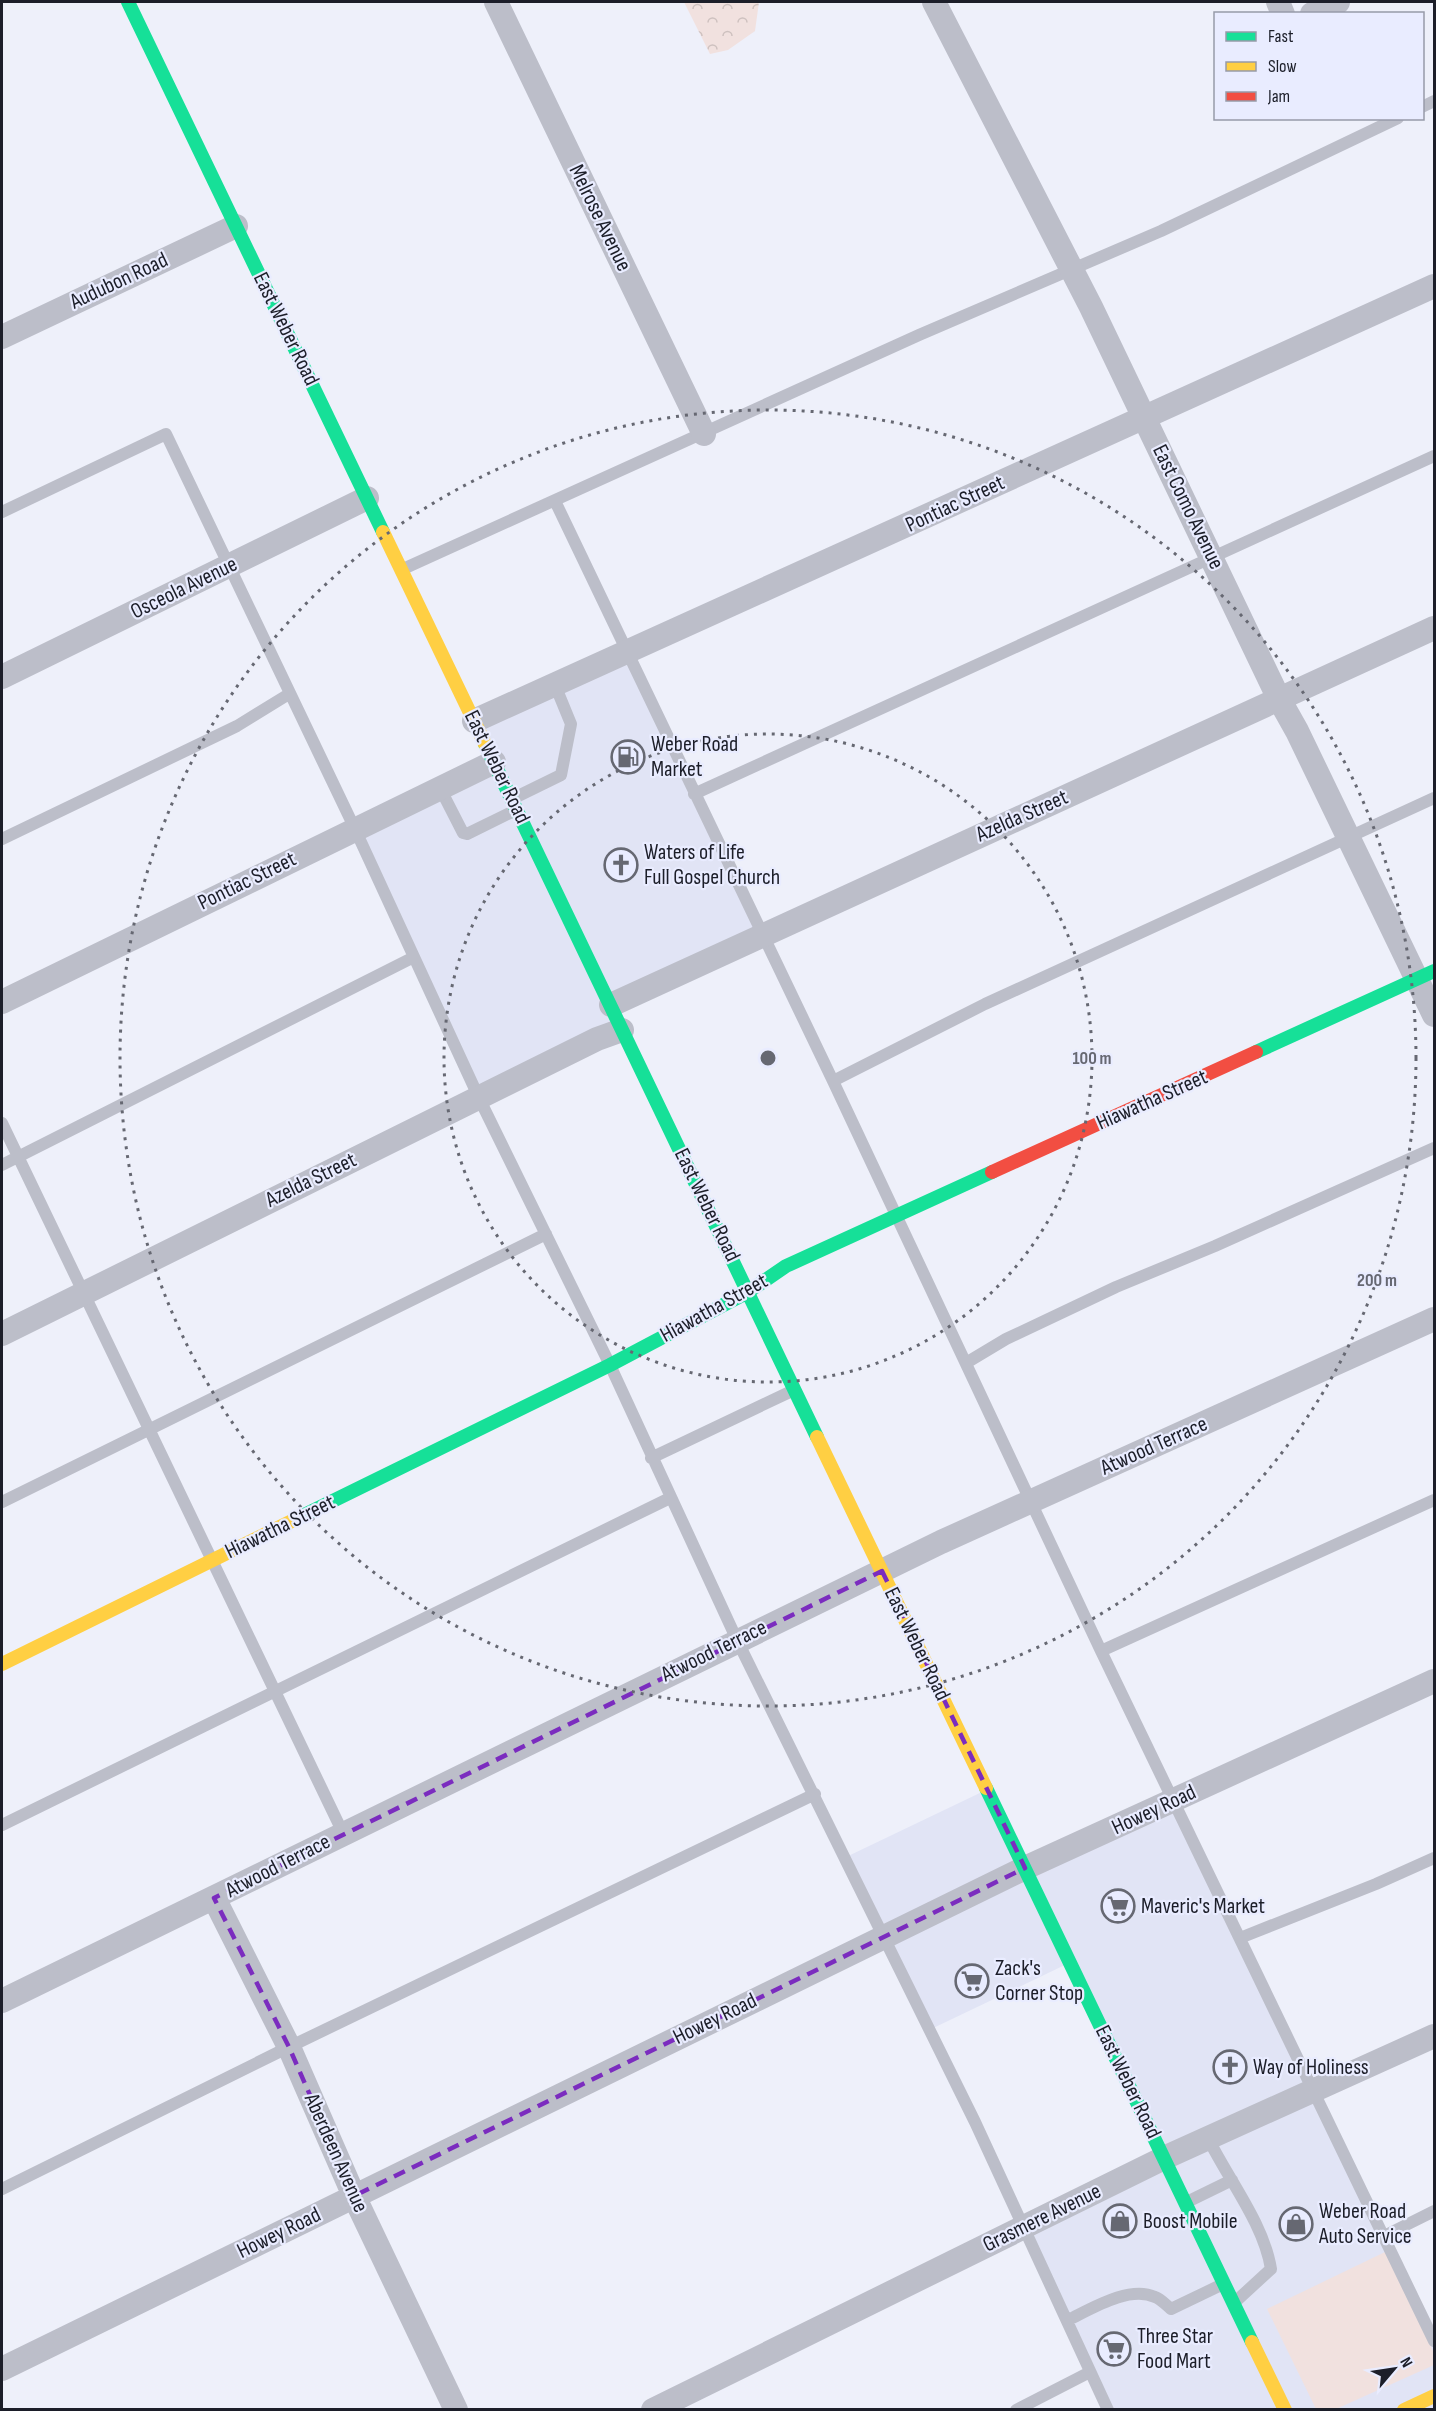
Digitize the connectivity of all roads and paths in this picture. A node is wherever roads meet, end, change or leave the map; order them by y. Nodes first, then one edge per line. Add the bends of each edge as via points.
1 (128, 2) edge
2 (496, 2) edge
3 (934, 2) edge
4 (1338, 2) edge
5 (1316, 12) edge
6 (1394, 120) edge
7 (236, 226) junction
8 (1072, 270) junction
9 (1434, 286) edge
10 (2, 338) edge
11 (1145, 418) junction
12 (704, 434) junction
13 (1434, 456) edge
14 (367, 498) junction
15 (555, 501) junction
16 (2, 513) edge
17 (1212, 557) junction
18 (228, 566) junction
19 (401, 570) junction
20 (1434, 628) edge
21 (626, 653) junction
22 (2, 677) edge
23 (555, 685) junction
24 (289, 694) junction
25 (1279, 699) junction
26 (474, 721) junction
27 (494, 762) junction
28 (440, 788) junction
29 (694, 794) junction
30 (1434, 798) edge
31 (514, 804) junction
32 (356, 829) junction
33 (1349, 837) junction
34 (2, 839) edge
35 (762, 935) junction
36 (414, 957) junction
37 (1426, 975) edge
38 (2, 1002) edge
39 (610, 1005) junction
40 (1434, 1015) edge
41 (622, 1030) junction
42 (833, 1081) junction
43 (479, 1098) junction
44 (2, 1123) edge
45 (1434, 1148) edge
46 (19, 1156) junction
47 (2, 1165) edge
48 (897, 1215) junction
49 (546, 1234) junction
50 (748, 1292) junction
51 (84, 1294) junction
52 (1434, 1319) edge
53 (2, 1334) edge
54 (966, 1363) junction
55 (610, 1365) junction
56 (795, 1389) junction
57 (150, 1429) junction
58 (651, 1458) junction
59 (670, 1498) junction
60 (1434, 1500) edge
61 (2, 1502) edge
62 (1030, 1502) junction
63 (211, 1561) junction
64 (882, 1571) junction
65 (737, 1640) junction
66 (1101, 1651) junction
67 (2, 1664) edge
68 (1434, 1680) edge
69 (274, 1691) junction
70 (815, 1794) junction
71 (1174, 1800) junction
72 (2, 1825) edge
73 (343, 1833) junction
74 (1434, 1858) edge
75 (1025, 1868) junction
76 (214, 1898) junction
77 (884, 1937) junction
78 (1240, 1938) junction
79 (2, 2001) edge
80 (1434, 2036) edge
81 (289, 2047) junction
82 (1314, 2090) junction
83 (1208, 2138) junction
84 (1164, 2158) junction
85 (1232, 2180) junction
86 (2, 2189) edge
87 (354, 2196) junction
88 (1186, 2203) junction
89 (1434, 2211) edge
90 (1023, 2227) junction
91 (1384, 2236) junction
92 (1224, 2283) junction
93 (1234, 2303) junction
94 (1068, 2320) junction
95 (1434, 2341) edge
96 (2, 2369) edge
97 (1090, 2372) junction
98 (1434, 2396) edge
99 (456, 2409) edge
100 (653, 2409) edge
101 (1016, 2409) edge
102 (1108, 2409) edge
103 (1285, 2409) edge
104 (1404, 2409) edge

1 - 7 street, East Weber Road
2 - 12 street, Melrose Avenue
3 - 8 street, East Como Avenue
4 - 5 street
6 - 8 lane
7 - 10 street, Audubon Road
7 - 14 street, East Weber Road
8 - 11 street, East Como Avenue
8 - 12 lane
9 - 11 street, Pontiac Street
11 - 17 street, East Como Avenue
11 - 21 street, Pontiac Street
12 - 15 lane
13 - 17 lane
14 - 18 street, Osceola Avenue
14 - 19 street, East Weber Road
15 - 19 lane
15 - 21 lane
16 - 18 lane via 166,434
17 - 25 street, East Como Avenue
17 - 29 lane
18 - 22 street, Osceola Avenue
18 - 24 lane
19 - 26 street, East Weber Road
20 - 25 street, Azelda Street
21 - 23 street, Pontiac Street
21 - 29 lane
23 - 26 street, Pontiac Street
23 - 31 lane via 571,724 561,775
24 - 32 lane
24 - 34 lane via 237,726
25 - 33 street, East Como Avenue
25 - 35 street, Azelda Street
26 - 27 street, East Weber Road
27 - 28 street, Pontiac Street
27 - 31 street, East Weber Road
28 - 31 lane via 467,834
28 - 32 street, Pontiac Street
29 - 35 lane
30 - 33 lane
31 - 39 street, East Weber Road
32 - 36 lane
32 - 38 street, Pontiac Street
33 - 37 street, East Como Avenue
33 - 42 lane via 985,1004
35 - 39 street, Azelda Street
35 - 42 lane
36 - 43 lane
36 - 46 lane
37 - 40 street, East Como Avenue
37 - 48 street, Hiawatha Street
39 - 41 street, East Weber Road
41 - 43 street, Azelda Street
41 - 50 street, East Weber Road
42 - 48 lane
43 - 49 lane
43 - 51 street, Azelda Street
44 - 46 lane
45 - 54 lane via 1116,1287 1006,1339
46 - 47 lane
46 - 51 lane
48 - 50 street, Hiawatha Street via 786,1266
48 - 54 lane
49 - 55 lane
49 - 57 lane
50 - 55 street, Hiawatha Street
50 - 56 street, East Weber Road
51 - 53 street, Azelda Street
51 - 57 lane
52 - 62 street, Atwood Terrace
54 - 62 lane
55 - 58 lane
55 - 63 street, Hiawatha Street
56 - 58 lane
56 - 64 street, East Weber Road
57 - 61 lane
57 - 63 lane
58 - 59 lane
59 - 65 lane
59 - 69 lane
60 - 66 lane
62 - 64 street, Atwood Terrace
62 - 66 lane
63 - 67 street, Hiawatha Street
63 - 69 lane
64 - 65 street, Atwood Terrace
64 - 75 street, East Weber Road
65 - 70 lane
65 - 73 street, Atwood Terrace
66 - 71 lane
68 - 71 street, Howey Road
69 - 72 lane
69 - 73 lane
70 - 77 lane
70 - 81 lane
71 - 75 street, Howey Road
71 - 78 lane
73 - 76 street, Atwood Terrace
74 - 78 lane
75 - 77 street, Howey Road
75 - 84 street, East Weber Road
76 - 79 street, Atwood Terrace
76 - 81 street, Aberdeen Avenue
77 - 87 street, Howey Road
77 - 90 lane
78 - 82 lane
80 - 82 street, Grasmere Avenue
81 - 86 lane
81 - 87 street, Aberdeen Avenue
82 - 83 street, Grasmere Avenue
82 - 91 lane
83 - 84 street, Grasmere Avenue
83 - 85 lane
84 - 88 street, East Weber Road
84 - 90 street, Grasmere Avenue
85 - 88 lane
85 - 93 lane via 1268,2252 1271,2270
87 - 96 street, Howey Road
87 - 99 street, Aberdeen Avenue
88 - 92 street, East Weber Road
89 - 91 lane
90 - 94 lane
90 - 100 street, Grasmere Avenue
91 - 95 lane
92 - 93 street, East Weber Road
92 - 94 lane via 1171,2309 1155,2297 1142,2294 1124,2296
93 - 103 street, East Weber Road
94 - 97 lane
97 - 101 lane
97 - 102 lane
98 - 104 street

